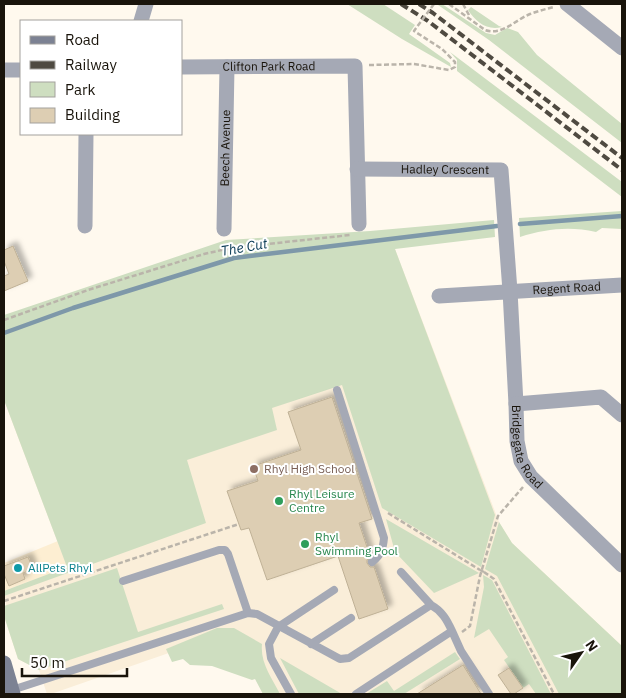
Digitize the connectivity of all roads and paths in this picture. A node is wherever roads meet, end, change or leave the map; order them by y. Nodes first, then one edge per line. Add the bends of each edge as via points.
1 (146, 4) edge
2 (434, 4) edge
3 (448, 4) edge
4 (463, 4) edge
5 (568, 4) edge
6 (470, 19) junction
7 (141, 20) edge
8 (622, 48) edge
9 (355, 66) junction
10 (182, 67) edge
11 (227, 67) junction
12 (4, 70) edge
13 (20, 70) edge
14 (86, 135) edge
15 (357, 169) junction
16 (359, 224) joint
17 (85, 226) dead end
18 (224, 229) dead end
19 (622, 285) edge
20 (510, 291) junction
21 (439, 296) dead end
22 (4, 320) edge
23 (337, 390) dead end
24 (516, 404) junction
25 (622, 414) edge
26 (531, 477) junction
27 (374, 505) junction
28 (239, 524) dead end
29 (372, 562) dead end
30 (622, 565) edge
31 (401, 572) dead end
32 (123, 581) dead end
33 (334, 590) dead end
34 (4, 601) edge
35 (431, 605) junction
36 (248, 612) junction
37 (351, 618) dead end
38 (470, 626) dead end
39 (278, 627) junction
40 (452, 632) junction
41 (311, 644) junction
42 (4, 663) edge
43 (13, 692) edge
44 (290, 694) edge
45 (356, 694) edge
46 (489, 694) edge
47 (554, 694) edge

1 - 7 street
2 - 9 path, bridge via 414,31 442,49 455,62 455,67 449,70 414,64
3 - 6 path
4 - 6 path
5 - 6 path via 529,15 507,28 492,32
5 - 8 street
9 - 11 street, Clifton Park Road
9 - 15 street
10 - 11 street, Clifton Park Road
11 - 18 street, Beech Avenue
12 - 13 street
14 - 17 street
15 - 16 street
15 - 20 street, Hadley Crescent via 501,170
16 - 22 path via 360,234 230,248 204,254
19 - 20 street, Regent Road
20 - 21 street, Regent Road
20 - 24 street, Bridgegate Road
23 - 27 lane
24 - 25 street via 601,397
24 - 26 street, Bridgegate Road via 516,441 521,461
26 - 30 street, Bridgegate Road
26 - 38 path via 498,516 480,576
27 - 29 lane via 384,547
27 - 47 path, bridge via 494,578
28 - 34 path
31 - 35 lane
32 - 36 lane via 225,550
33 - 39 lane
35 - 40 lane via 448,621
35 - 41 lane via 349,658 340,659
36 - 39 lane
36 - 43 lane
37 - 41 lane
39 - 41 lane
39 - 44 lane via 270,644 271,658
40 - 45 lane
40 - 46 lane
42 - 43 main road

